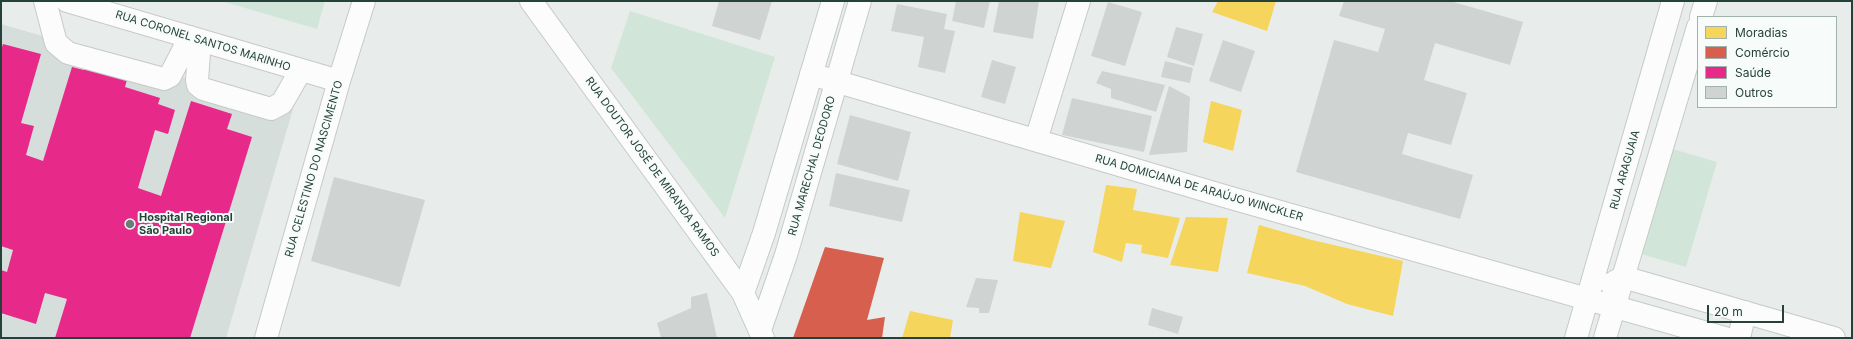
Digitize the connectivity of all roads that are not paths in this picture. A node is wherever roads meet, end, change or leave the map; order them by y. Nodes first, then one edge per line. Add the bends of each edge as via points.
1 (45, 1) edge
2 (67, 1) edge
3 (364, 1) edge
4 (532, 1) edge
5 (833, 1) edge
6 (860, 1) edge
7 (1079, 1) edge
8 (1673, 1) edge
9 (1706, 1) edge
10 (1701, 16) edge
11 (1663, 36) junction
12 (1695, 37) edge
13 (195, 39) junction
14 (301, 70) junction
15 (811, 74) junction
16 (339, 81) junction
17 (837, 81) junction
18 (1637, 127) junction
19 (1666, 136) junction
20 (1036, 140) junction
21 (1624, 277) junction
22 (743, 292) junction
23 (1588, 298) junction
24 (1614, 306) junction
25 (1745, 312) junction
26 (761, 334) edge
27 (266, 338) edge
28 (1576, 338) edge
29 (1605, 338) edge
30 (1725, 338) edge
31 (1739, 338) edge
32 (1833, 338) edge

1 - 13 street via 56,43 68,53 164,79 170,76
2 - 13 street, RUA CORONEL SANTOS MARINHO
3 - 16 street, RUA CELESTINO DO NASCIMENTO
4 - 22 street, RUA DOUTOR JOSÉ DE MIRANDA RAMOS
5 - 15 street
6 - 17 street, RUA MARECHAL DEODORO
7 - 20 street
8 - 11 street, RUA ARAGUAIA
9 - 10 street
11 - 12 street
11 - 18 street, RUA ARAGUAIA
12 - 19 street
13 - 14 street, RUA CORONEL SANTOS MARINHO
13 - 14 street via 197,80 202,89 271,108 282,103
14 - 16 street, RUA CORONEL SANTOS MARINHO
15 - 17 street, RUA DOMICIANA DE ARAÚJO WINCKLER
15 - 22 street via 764,233
16 - 27 street, RUA CELESTINO DO NASCIMENTO
17 - 20 street, RUA DOMICIANA DE ARAÚJO WINCKLER
17 - 26 street, RUA MARECHAL DEODORO
18 - 19 street
18 - 23 street, RUA ARAGUAIA
19 - 21 street
20 - 23 street, RUA DOMICIANA DE ARAÚJO WINCKLER via 1231,198
21 - 23 street
21 - 24 street
21 - 25 street
22 - 26 street, RUA DOUTOR JOSÉ DE MIRANDA RAMOS
23 - 24 street, RUA DOMICIANA DE ARAÚJO WINCKLER
23 - 28 street, RUA ARAGUAIA
24 - 29 street
24 - 30 street, RUA DOMICIANA DE ARAÚJO WINCKLER
25 - 31 street
25 - 32 street

